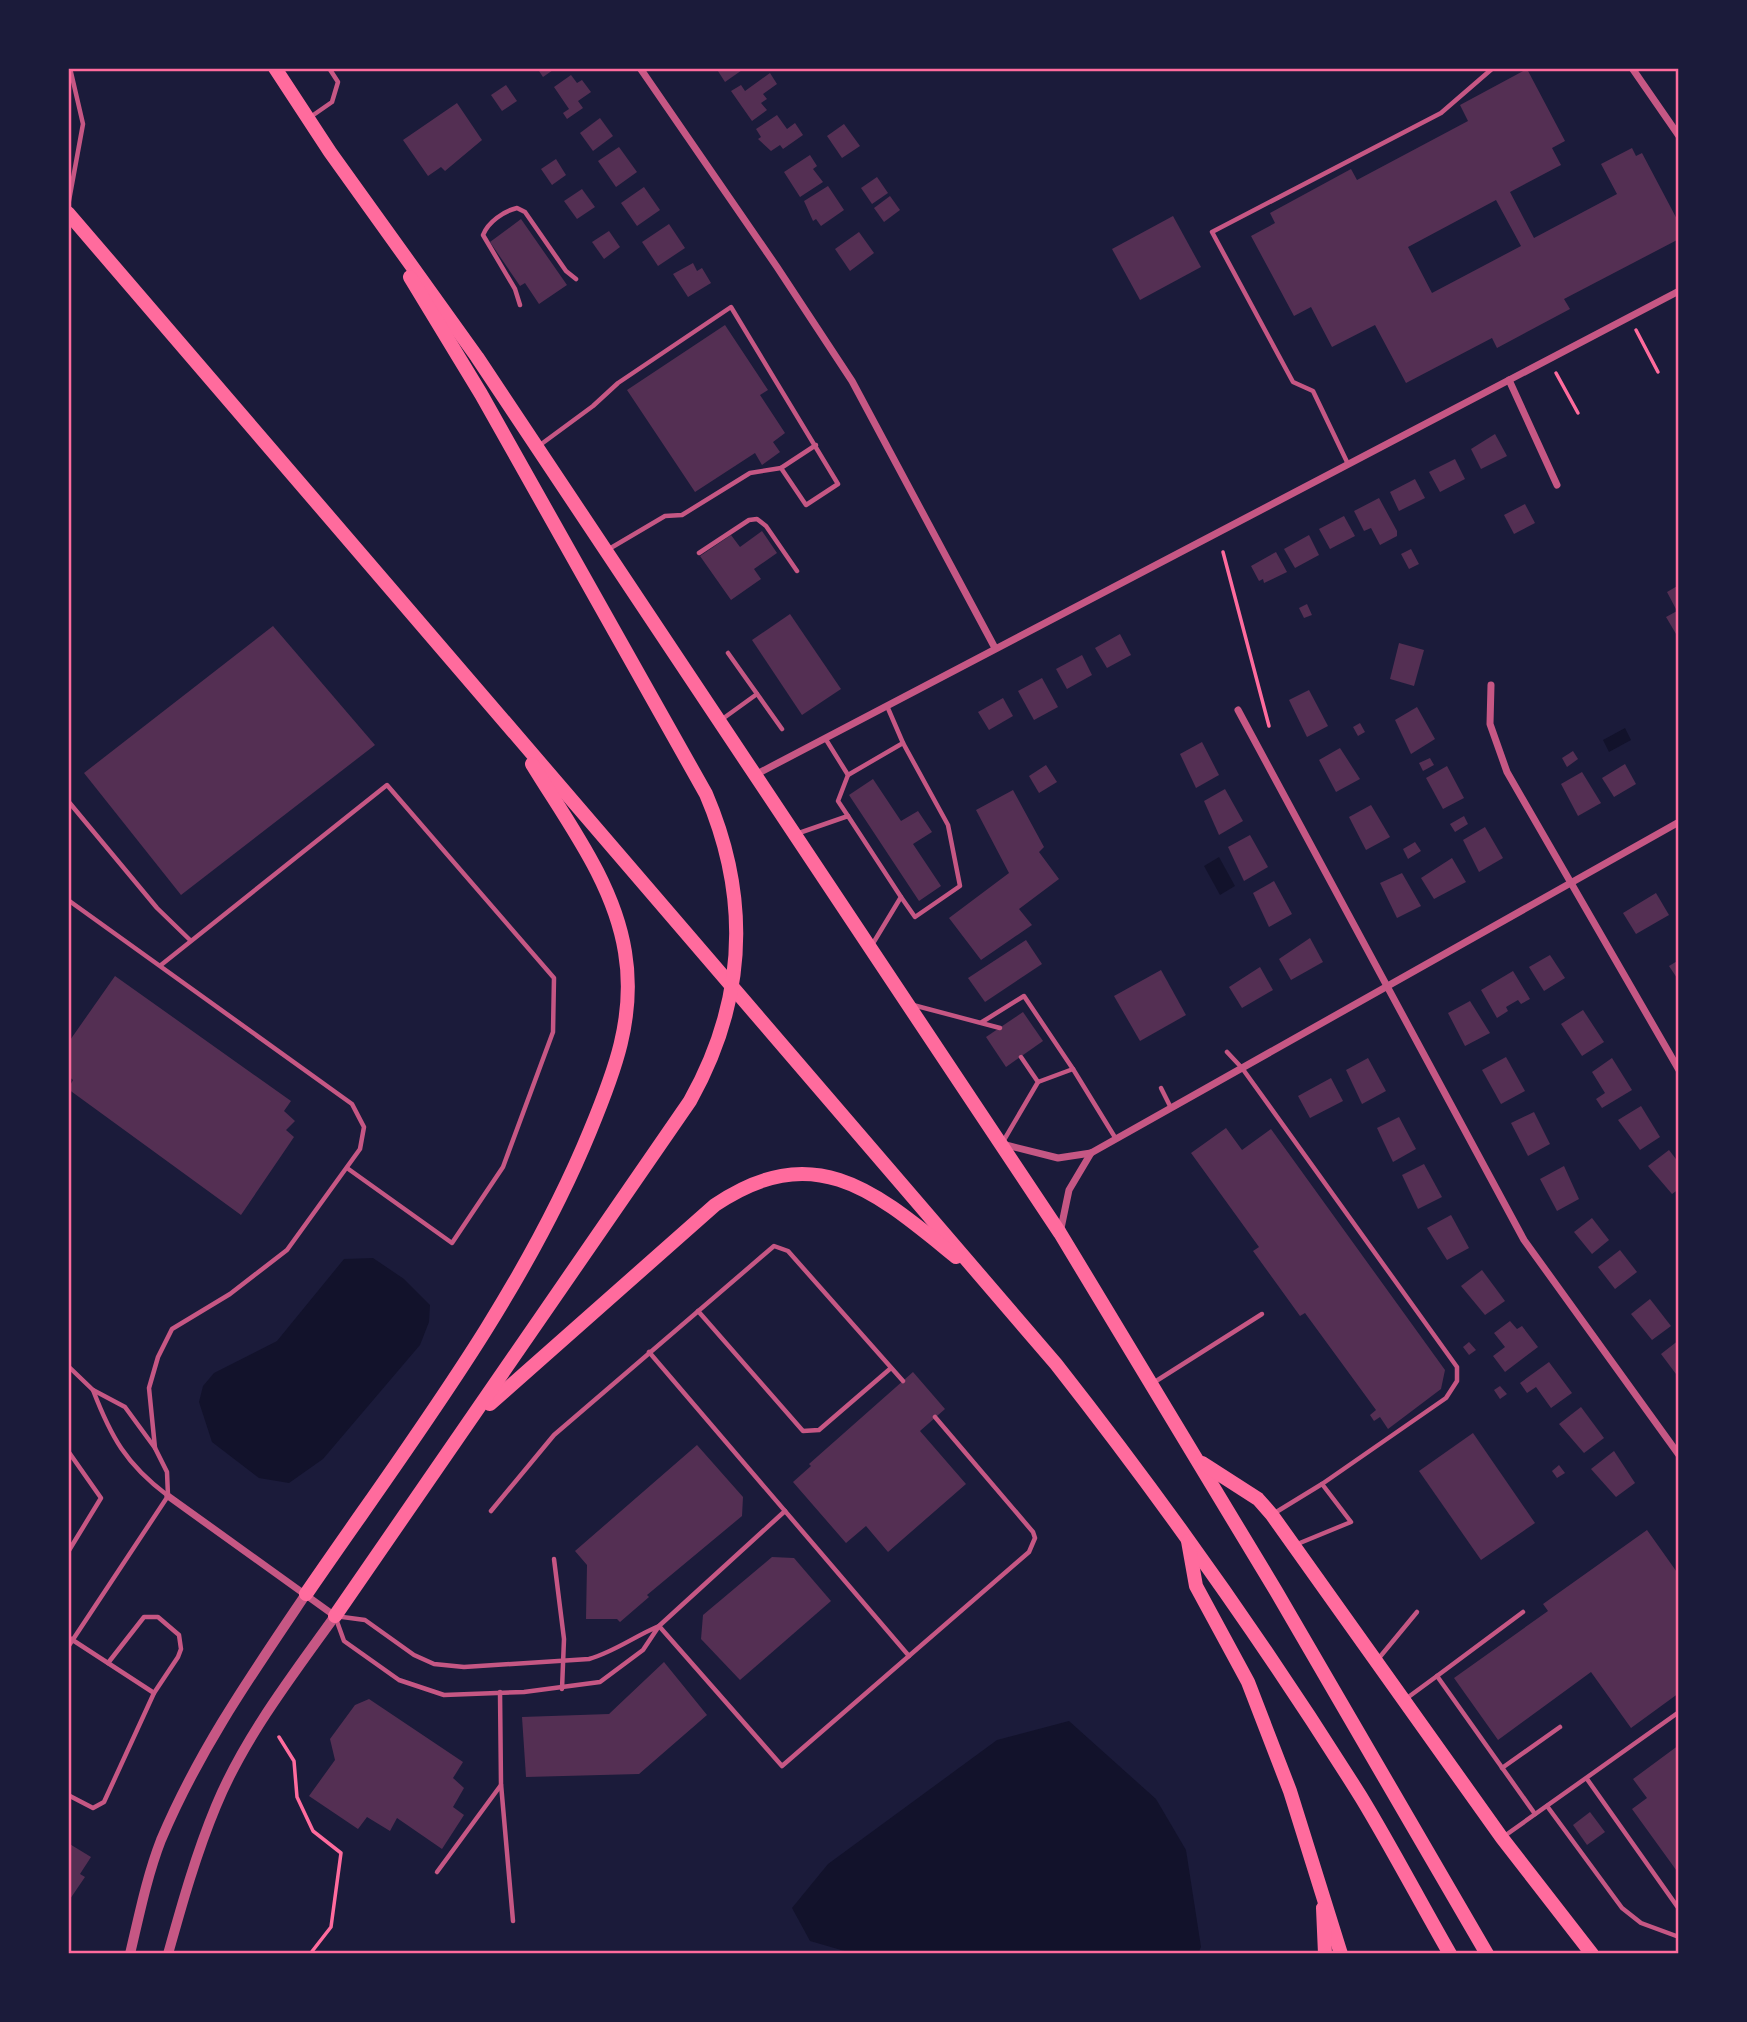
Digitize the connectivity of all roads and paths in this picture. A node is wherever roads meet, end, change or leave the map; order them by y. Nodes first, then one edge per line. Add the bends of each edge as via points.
1 (70, 68) edge
2 (275, 68) edge
3 (329, 68) edge
4 (640, 68) edge
5 (1493, 68) edge
6 (1632, 68) edge
7 (309, 118) junction
8 (1679, 136) edge
9 (68, 206) edge
10 (369, 207) junction
11 (68, 213) edge
12 (576, 279) dead end
13 (1679, 291) edge
14 (520, 305) dead end
15 (1636, 331) dead end
16 (1658, 372) dead end
17 (1556, 373) dead end
18 (1509, 380) junction
19 (1578, 413) dead end
20 (816, 445) junction
21 (537, 447) junction
22 (1348, 464) junction
23 (781, 468) junction
24 (1557, 485) dead end
25 (605, 551) junction
26 (1223, 552) dead end
27 (699, 553) dead end
28 (797, 571) dead end
29 (996, 648) junction
30 (728, 653) dead end
31 (1491, 685) dead end
32 (758, 694) junction
33 (887, 705) junction
34 (1238, 710) dead end
35 (718, 722) junction
36 (1269, 726) dead end
37 (782, 729) dead end
38 (512, 730) junction
39 (825, 738) junction
40 (903, 743) junction
41 (754, 775) junction
42 (848, 775) junction
43 (68, 801) edge
44 (848, 816) junction
45 (1679, 822) edge
46 (794, 835) junction
47 (1572, 882) junction
48 (901, 897) junction
49 (68, 900) edge
50 (190, 940) junction
51 (870, 949) junction
52 (160, 965) junction
53 (1387, 987) junction
54 (906, 1004) junction
55 (982, 1022) junction
56 (1000, 1028) dead end
57 (1227, 1052) dead end
58 (1021, 1057) dead end
59 (1242, 1068) junction
60 (1073, 1069) junction
61 (1679, 1070) edge
62 (1038, 1082) junction
63 (1161, 1088) dead end
64 (1171, 1108) junction
65 (1116, 1139) junction
66 (1002, 1144) junction
67 (1091, 1153) junction
68 (346, 1168) junction
69 (1060, 1233) junction
70 (983, 1279) junction
71 (698, 1311) junction
72 (1262, 1314) dead end
73 (649, 1352) junction
74 (68, 1366) edge
75 (891, 1368) junction
76 (903, 1381) dead end
77 (1152, 1384) junction
78 (93, 1390) junction
79 (935, 1418) dead end
80 (468, 1424) junction
81 (155, 1448) junction
82 (68, 1451) edge
83 (1679, 1455) edge
84 (1198, 1460) junction
85 (1322, 1485) junction
86 (167, 1496) junction
87 (491, 1511) dead end
88 (785, 1511) junction
89 (1272, 1515) junction
90 (1188, 1536) junction
91 (1295, 1545) junction
92 (68, 1552) edge
93 (554, 1559) dead end
94 (306, 1594) junction
95 (1417, 1612) dead end
96 (1522, 1612) dead end
97 (335, 1616) junction
98 (659, 1626) junction
99 (70, 1638) edge
100 (68, 1647) edge
101 (909, 1656) junction
102 (1376, 1661) junction
103 (563, 1662) junction
104 (108, 1663) junction
105 (1437, 1676) junction
106 (562, 1689) junction
107 (500, 1692) junction
108 (154, 1693) junction
109 (1404, 1701) junction
110 (1679, 1712) edge
111 (1560, 1727) dead end
112 (279, 1737) dead end
113 (1502, 1768) junction
114 (1587, 1779) junction
115 (502, 1784) junction
116 (68, 1795) edge
117 (1547, 1806) junction
118 (1535, 1814) junction
119 (1502, 1838) junction
120 (437, 1872) dead end
121 (1323, 1903) junction
122 (1679, 1909) edge
123 (513, 1922) dead end
124 (1679, 1937) edge
125 (130, 1954) edge
126 (168, 1954) edge
127 (310, 1954) edge
128 (1325, 1954) edge
129 (1341, 1954) edge
130 (1450, 1954) edge
131 (1487, 1954) edge
132 (1592, 1954) edge

1 - 9 lane via 83,124
2 - 7 highway
3 - 7 lane via 338,82 332,102
4 - 29 street via 852,382
5 - 22 lane via 1441,113 1212,232 1293,382 1313,391
6 - 8 street
7 - 10 highway
10 - 21 highway
10 - 80 highway via 693,767 723,834 733,876 737,955 726,1015 702,1079
11 - 38 highway
12 - 14 lane via 525,212 509,210 486,227 483,235
13 - 18 street
15 - 16 path
17 - 19 path
18 - 22 street
18 - 24 street
20 - 21 lane via 731,307 618,383
20 - 23 lane
20 - 23 lane via 838,484 806,505
21 - 25 highway
22 - 29 street
23 - 25 lane via 750,473 682,515 665,516
25 - 35 highway
26 - 36 path
27 - 28 lane via 748,520 757,519
29 - 33 street
30 - 32 lane
31 - 47 street via 1490,724 1497,749
32 - 35 lane
32 - 37 lane
33 - 39 street
33 - 40 lane
34 - 53 street
35 - 41 highway
38 - 70 highway
38 - 94 highway via 615,908 625,954 628,1009 623,1039 569,1182 501,1306
39 - 41 street
39 - 42 lane
40 - 42 lane
40 - 48 lane via 948,825 960,886 915,917
41 - 46 highway
42 - 44 lane via 838,800
43 - 50 lane via 157,908
44 - 46 lane
44 - 48 lane
45 - 47 street
46 - 51 highway
47 - 53 street
47 - 61 street
48 - 51 lane
49 - 52 lane
50 - 52 lane
50 - 68 lane via 387,785 554,978 553,1032 503,1167 452,1243
51 - 54 highway
52 - 68 lane via 352,1104 364,1126 364,1136
53 - 59 street
53 - 83 street via 1524,1240
54 - 55 lane
54 - 66 highway
55 - 56 lane
55 - 60 lane via 1024,996
57 - 59 lane
58 - 62 lane
59 - 64 street
59 - 85 lane via 1457,1367 1457,1381 1446,1398
60 - 62 lane
60 - 65 lane
62 - 66 lane
63 - 64 lane
64 - 65 street
65 - 67 street
66 - 67 street via 1058,1158
66 - 69 highway
67 - 69 street via 1069,1190
68 - 81 lane via 287,1250 230,1294 172,1329 149,1388
69 - 77 highway
70 - 80 highway via 890,1203 853,1183 825,1176 768,1177 715,1205
70 - 90 highway
71 - 73 lane
71 - 75 lane via 778,1246 788,1251
71 - 75 lane via 803,1432 820,1430
72 - 77 lane
73 - 87 lane via 554,1435
73 - 88 lane
74 - 78 lane
75 - 76 lane
77 - 84 highway
78 - 81 lane via 125,1407
78 - 86 lane via 108,1430 139,1475
79 - 101 lane via 1035,1538 1029,1552
80 - 97 highway
81 - 86 lane via 167,1472
82 - 92 lane via 101,1498
84 - 89 highway via 1258,1499
84 - 131 highway
85 - 89 lane
85 - 91 lane via 1351,1522
86 - 94 street
86 - 99 lane
88 - 98 lane
88 - 101 lane
89 - 91 highway
90 - 121 highway via 1196,1586 1230,1645 1264,1720 1310,1851
90 - 130 highway via 1362,1800
91 - 102 highway
93 - 103 lane
94 - 97 street
94 - 125 street via 247,1677 191,1774 160,1842
95 - 102 lane
96 - 105 lane
97 - 103 lane via 365,1620 414,1656 434,1664
97 - 107 lane via 344,1641 417,1688 444,1695
97 - 126 street via 270,1710 217,1805
98 - 101 lane via 782,1766
98 - 103 lane via 608,1653
98 - 106 lane via 643,1650 600,1682
99 - 100 lane
99 - 104 lane
102 - 109 highway
103 - 106 lane
104 - 108 lane
104 - 108 lane via 138,1621 158,1617 179,1635 181,1649
105 - 109 lane
105 - 113 lane
106 - 107 lane
107 - 115 lane
108 - 116 lane via 104,1802 93,1808
109 - 119 highway
110 - 114 lane
111 - 113 lane
112 - 127 path via 294,1761 297,1797 313,1831 341,1853 331,1927
113 - 118 lane
114 - 117 lane
114 - 122 lane
115 - 120 lane
115 - 123 lane
117 - 118 lane
117 - 124 lane via 1622,1908 1641,1923
118 - 119 lane
119 - 132 highway
121 - 128 highway
121 - 129 highway

